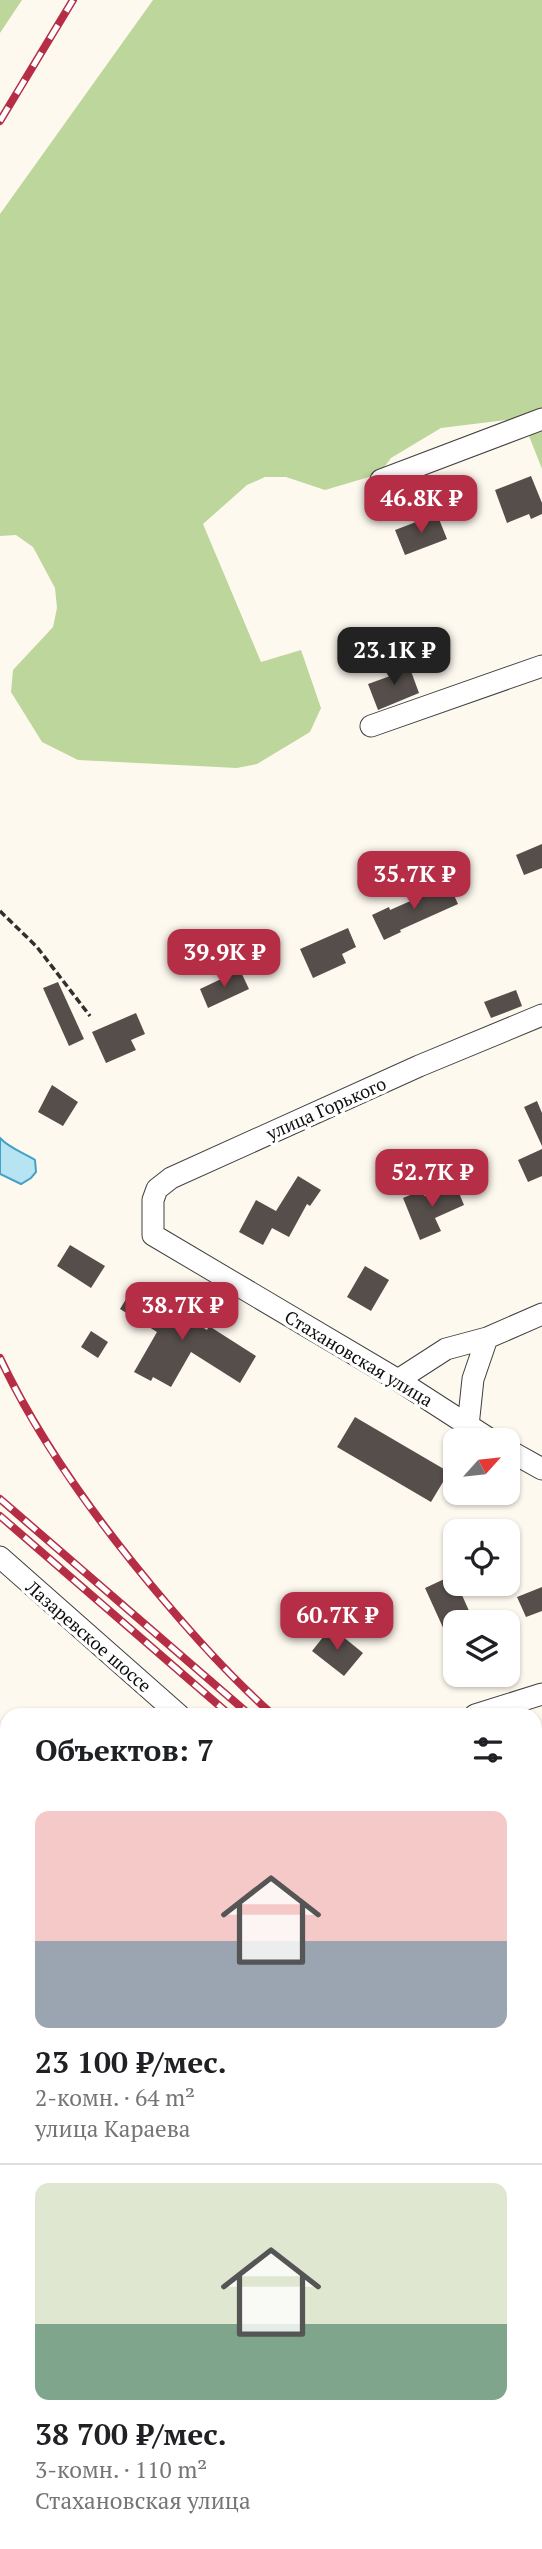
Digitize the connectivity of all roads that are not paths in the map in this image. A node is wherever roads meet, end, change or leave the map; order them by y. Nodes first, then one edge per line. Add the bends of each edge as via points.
1 (542, 419) edge
2 (381, 481) dead end
3 (542, 666) edge
4 (372, 726) dead end
5 (542, 1015) edge
6 (153, 1235) joint
7 (542, 1314) edge
8 (487, 1338) junction
9 (398, 1380) junction
10 (468, 1426) junction
11 (471, 1428) edge
12 (520, 1457) edge
13 (542, 1469) edge
14 (0, 1557) edge
15 (542, 1693) edge
16 (171, 1708) edge
17 (496, 1708) edge

1 - 2 street
3 - 4 street
5 - 6 street, улица Горького via 172,1178 157,1189 153,1200
6 - 9 street, Стахановская улица
7 - 8 street
8 - 9 street via 446,1349
8 - 10 street via 473,1379
9 - 10 street, Стахановская улица
10 - 11 street, Стахановская улица
12 - 13 street
14 - 16 street, Лазаревское шоссе
15 - 17 street

